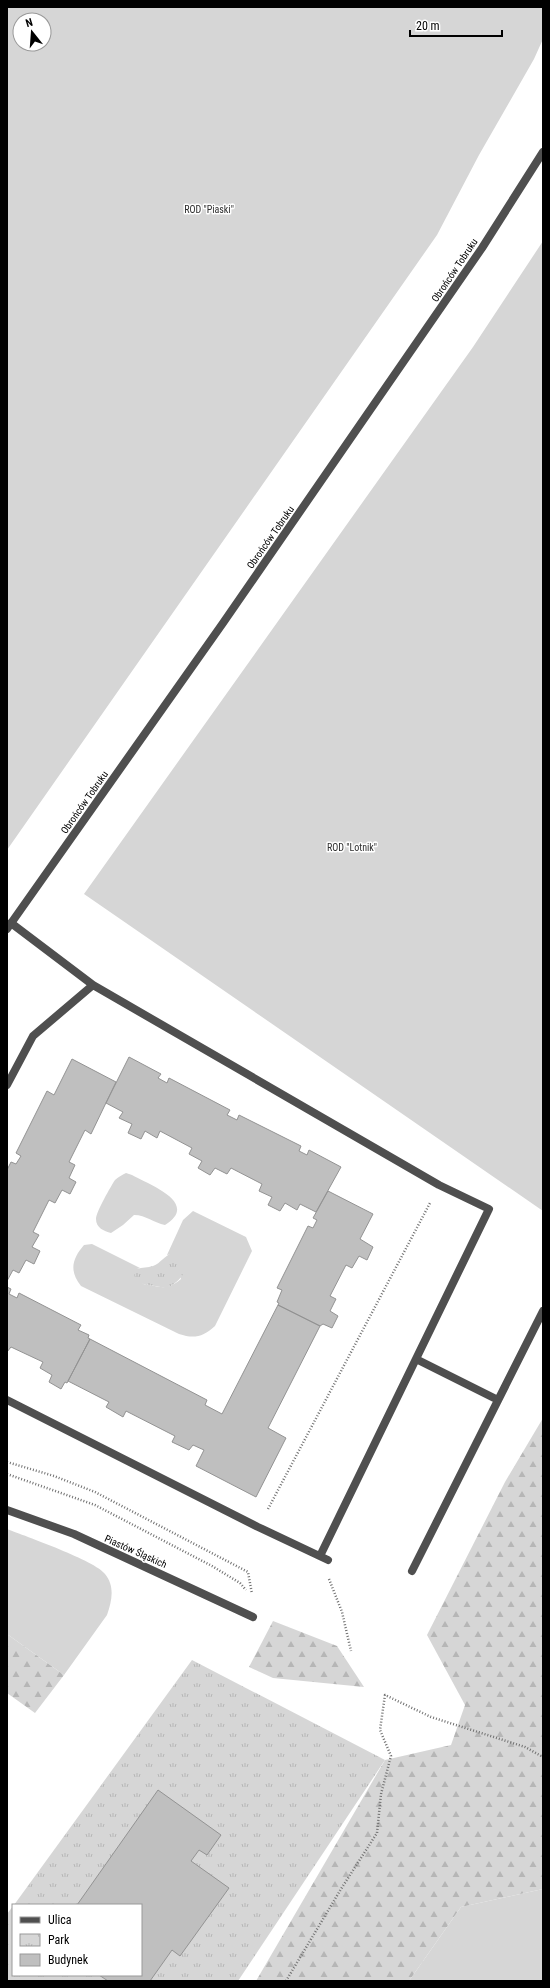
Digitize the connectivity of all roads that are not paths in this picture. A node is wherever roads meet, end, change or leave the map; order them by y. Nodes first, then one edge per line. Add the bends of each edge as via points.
1 (543, 152) edge
2 (9, 926) edge
3 (93, 985) junction
4 (7, 1085) edge
5 (543, 1311) edge
6 (541, 1321) edge
7 (416, 1359) junction
8 (7, 1400) edge
9 (498, 1400) junction
10 (7, 1510) edge
11 (320, 1556) junction
12 (328, 1560) road end
13 (412, 1571) dead end
14 (253, 1617) dead end

1 - 2 street, Obrońców Tobruku via 482,248 223,623
2 - 3 street
3 - 4 street via 33,1036
3 - 7 street via 440,1184 489,1209
5 - 6 street
6 - 9 street
7 - 9 street
7 - 11 street
8 - 11 street
9 - 13 street
10 - 14 street, Piastów Śląskich via 74,1534
11 - 12 street

